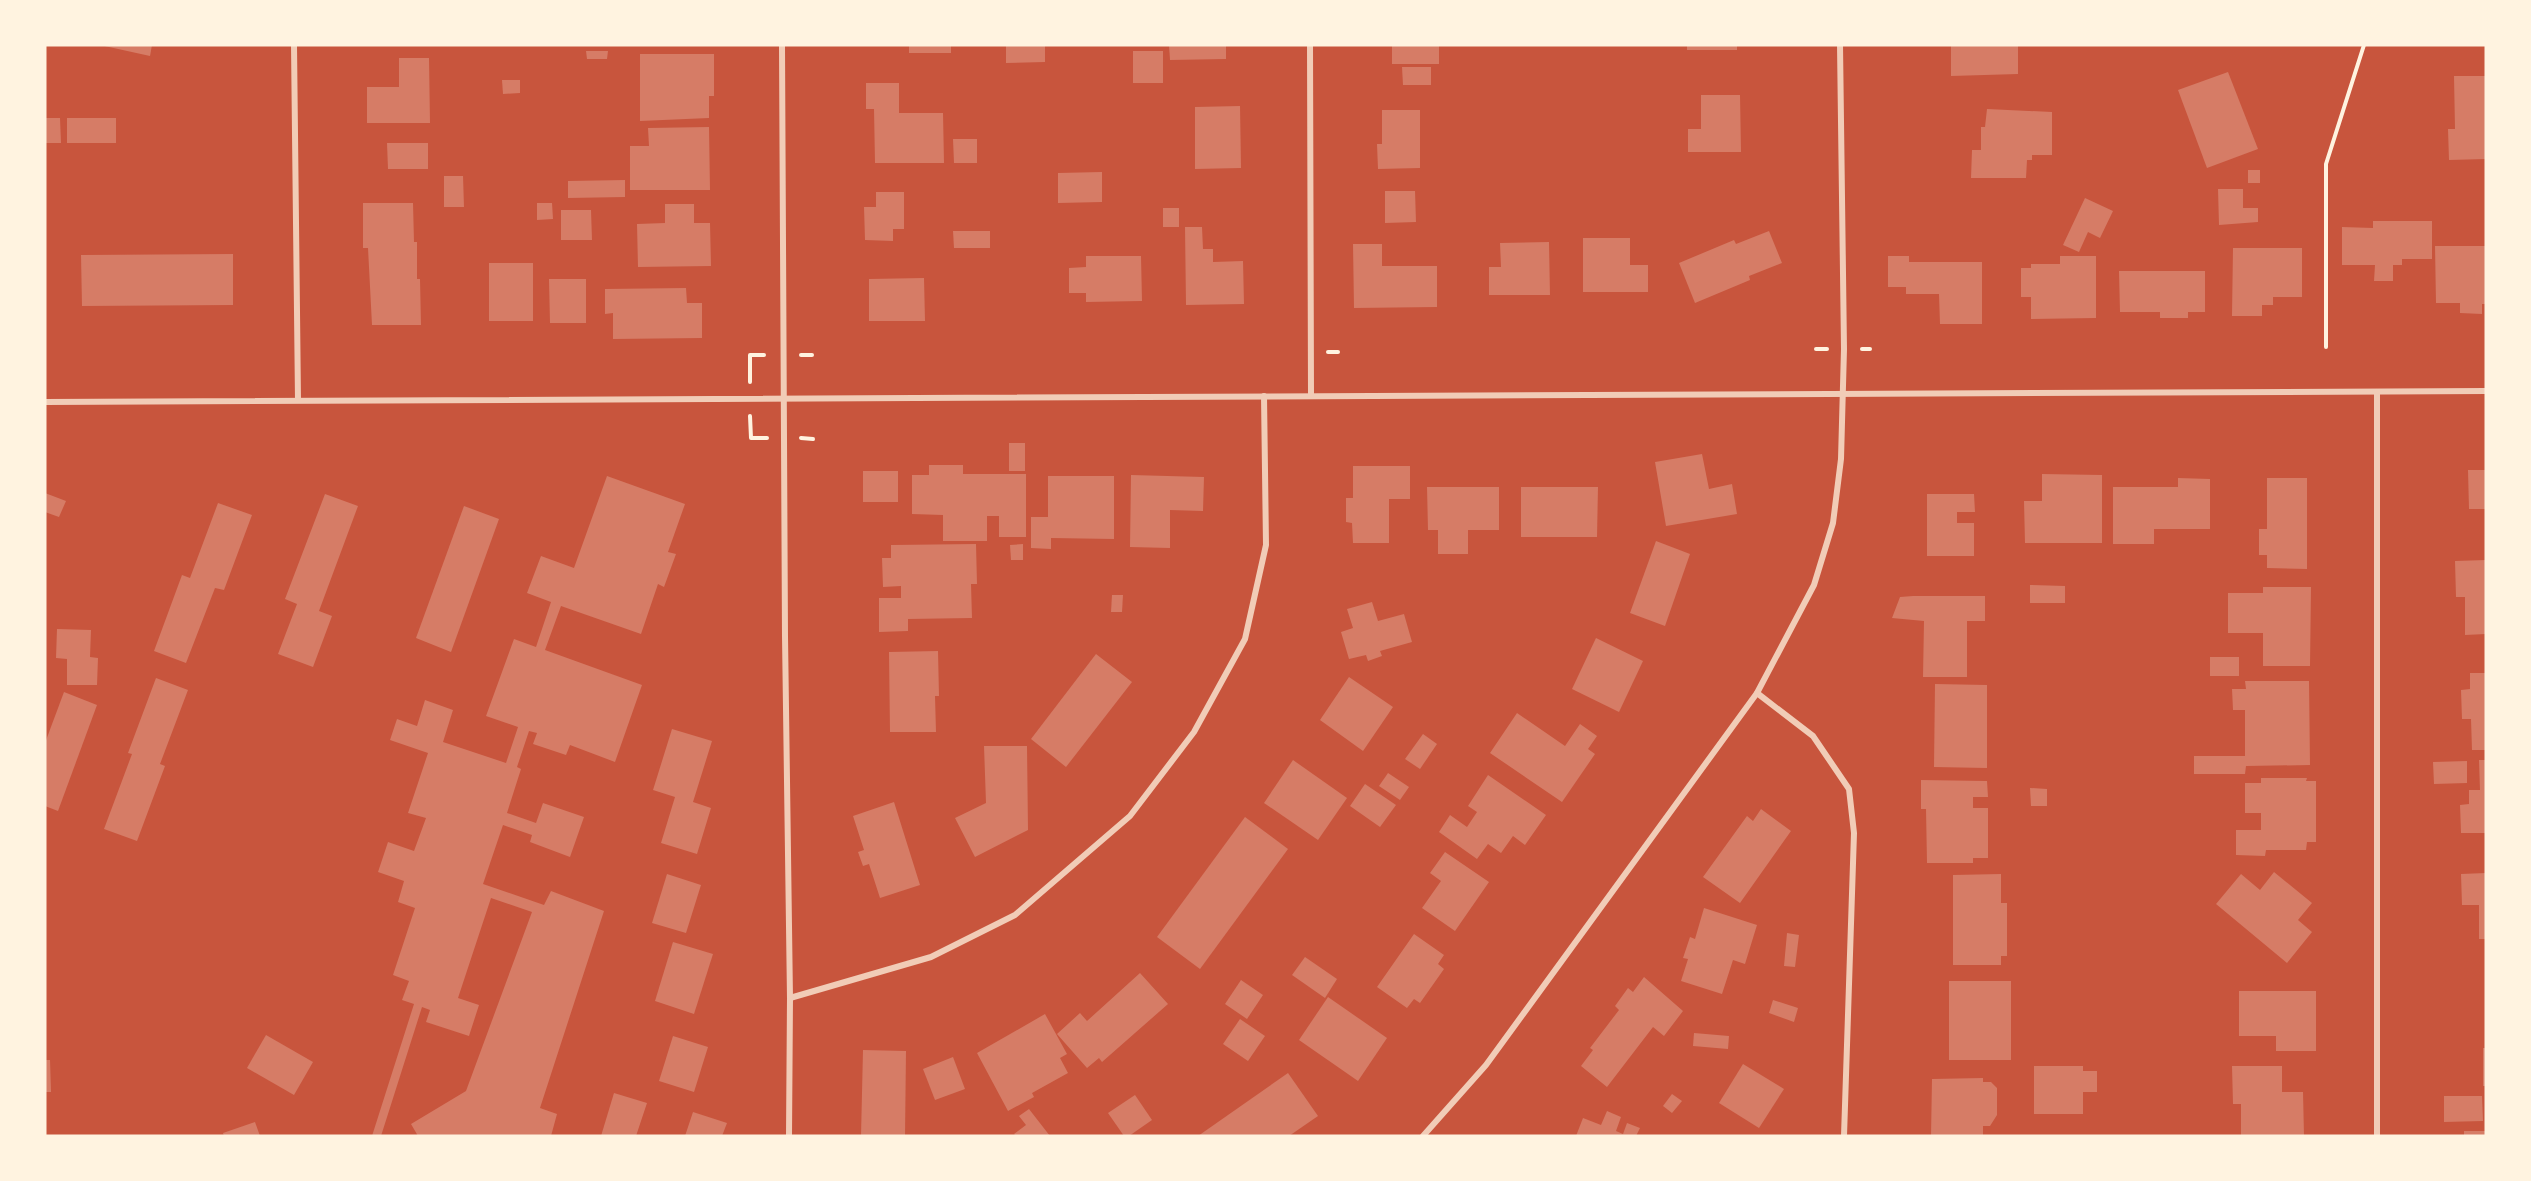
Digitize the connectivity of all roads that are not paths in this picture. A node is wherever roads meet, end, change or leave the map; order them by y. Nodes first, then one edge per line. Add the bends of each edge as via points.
1 (294, 45) edge
2 (782, 45) edge
3 (1310, 45) edge
4 (1839, 45) edge
5 (2486, 391) edge
6 (2377, 392) junction
7 (1843, 393) junction
8 (1311, 395) junction
9 (1264, 396) junction
10 (784, 397) junction
11 (297, 400) junction
12 (45, 402) edge
13 (1757, 693) junction
14 (790, 998) junction
15 (789, 1136) edge
16 (1423, 1136) edge
17 (1844, 1136) edge
18 (2377, 1136) edge

1 - 11 street
2 - 10 street
3 - 8 street
4 - 7 street
5 - 6 street
6 - 7 street
6 - 18 street
7 - 8 street
7 - 13 street via 1841,459 1833,523 1814,585
8 - 9 street
9 - 10 street
9 - 14 street via 1266,545 1245,639 1194,732 1130,816 1015,915 931,957
10 - 11 street
10 - 14 street
11 - 12 street
13 - 16 street via 1486,1065
13 - 17 street via 1813,736 1849,789 1854,833
14 - 15 street

